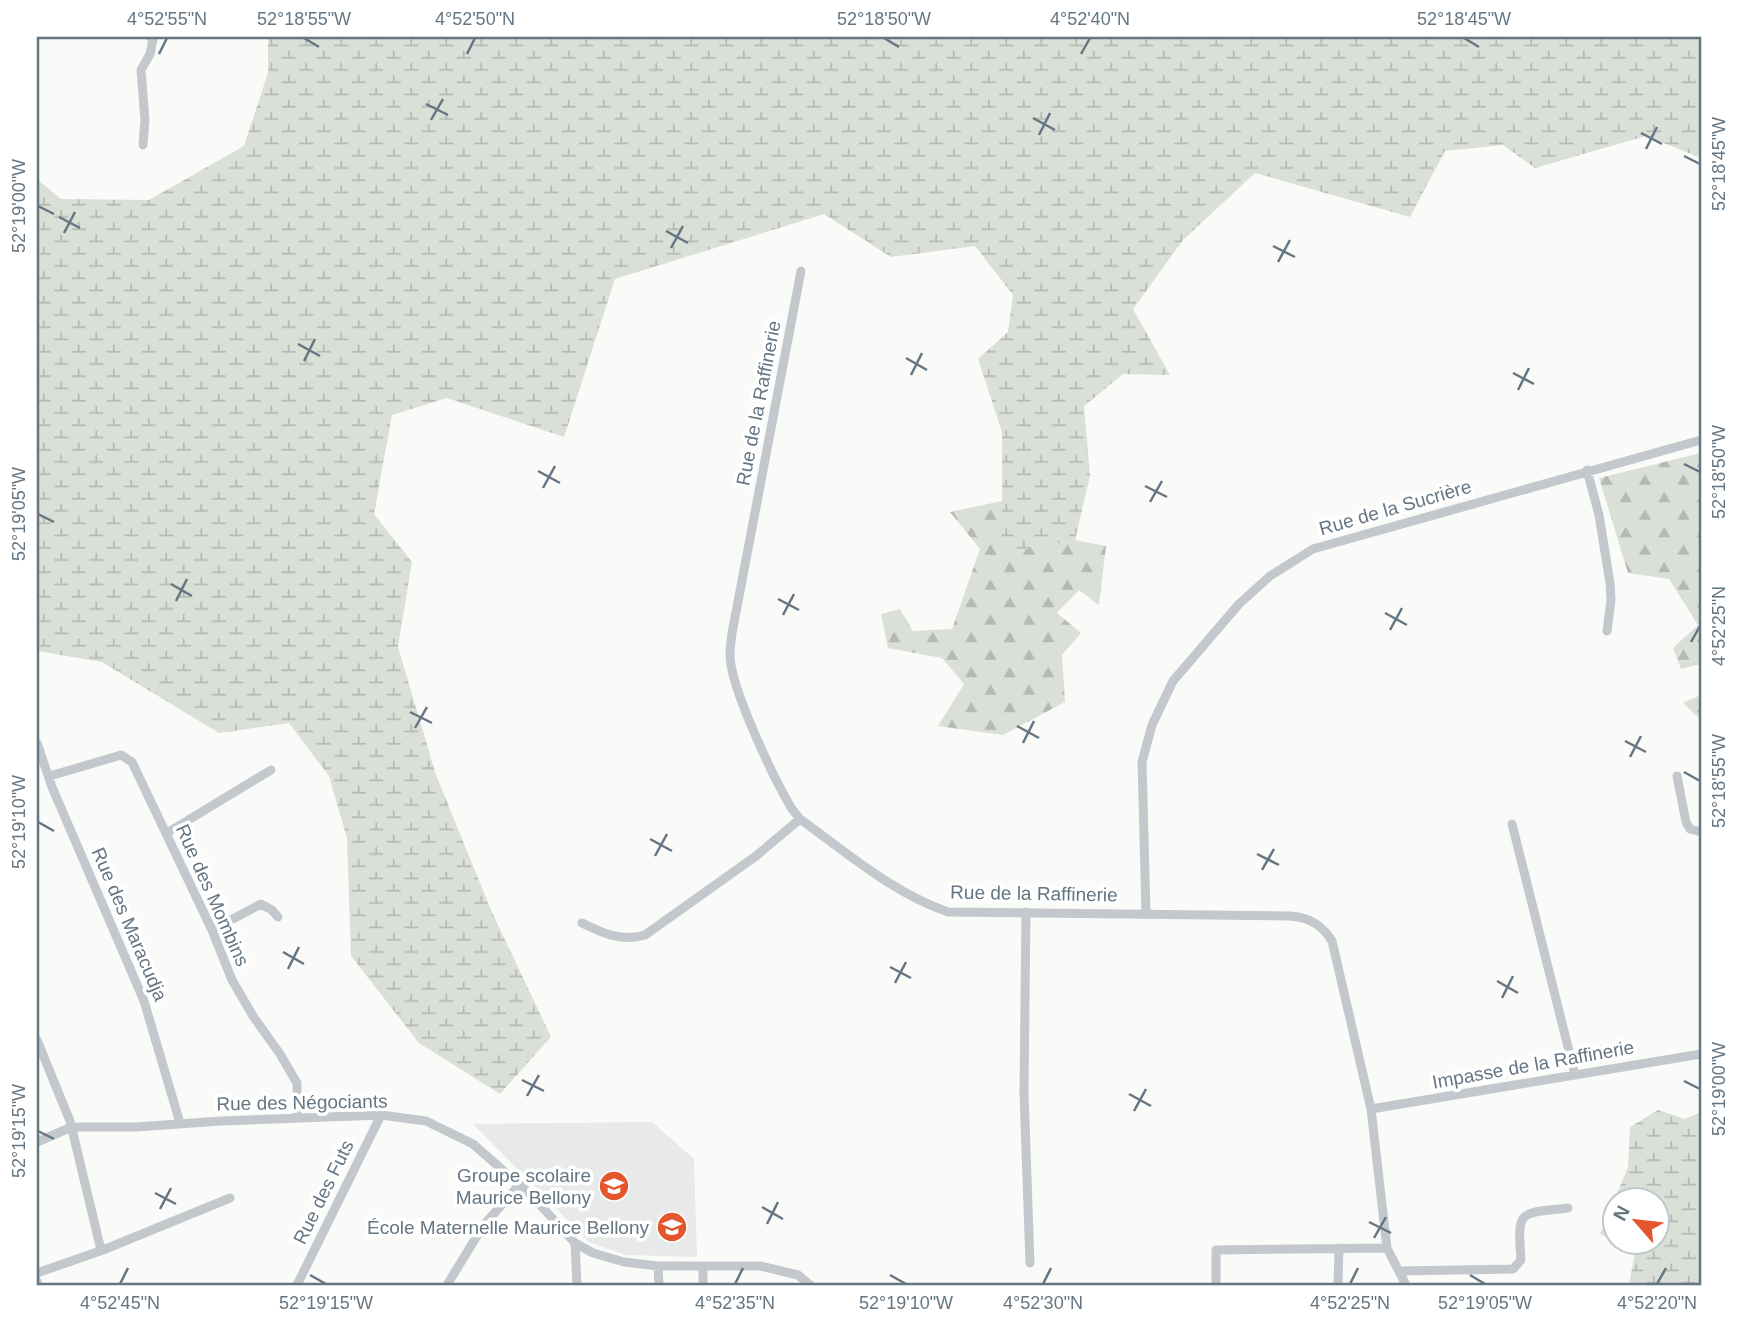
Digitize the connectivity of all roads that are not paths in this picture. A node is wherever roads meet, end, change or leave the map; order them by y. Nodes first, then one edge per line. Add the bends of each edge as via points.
1 (150, 37) edge
2 (143, 145) dead end
3 (801, 271) dead end
4 (1701, 440) edge
5 (1587, 470) junction
6 (1607, 631) dead end
7 (37, 743) edge
8 (271, 770) dead end
9 (50, 776) junction
10 (1677, 776) dead end
11 (800, 819) junction
12 (1512, 824) dead end
13 (1701, 831) edge
14 (167, 833) junction
15 (1026, 912) junction
16 (1146, 913) junction
17 (278, 917) dead end
18 (582, 923) dead end
19 (212, 930) junction
20 (37, 1041) edge
21 (1701, 1054) edge
22 (1575, 1075) junction
23 (1371, 1110) junction
24 (381, 1115) junction
25 (298, 1118) junction
26 (180, 1124) junction
27 (72, 1128) junction
28 (37, 1142) edge
29 (520, 1184) junction
30 (230, 1198) dead end
31 (1568, 1208) dead end
32 (575, 1243) junction
33 (1339, 1248) junction
34 (1387, 1248) junction
35 (101, 1250) junction
36 (1030, 1263) dead end
37 (658, 1266) junction
38 (703, 1266) junction
39 (1399, 1271) junction
40 (37, 1273) edge
41 (297, 1285) edge
42 (447, 1285) edge
43 (577, 1285) edge
44 (659, 1285) edge
45 (703, 1285) edge
46 (810, 1285) edge
47 (1216, 1285) edge
48 (1338, 1285) edge
49 (1406, 1285) edge

1 - 2 street via 150,54 141,70
3 - 11 street, Rue de la Raffinerie via 730,656 751,723 785,799
4 - 5 street, Rue de la Sucrière
5 - 6 street via 1610,583
5 - 16 street, Rue de la Sucrière via 1313,549 1270,576 1239,604 1172,681 1153,725 1142,762
7 - 9 street, Rue des Maracudja
8 - 14 street
9 - 14 street, Rue des Mombins via 127,757
9 - 26 street, Rue des Maracudja via 144,1000
10 - 13 street via 1686,822 1690,829
11 - 15 street, Rue de la Raffinerie via 890,884 928,905 948,912
11 - 18 street via 645,935 618,937
12 - 22 street
14 - 19 street, Rue des Mombins
15 - 16 street, Rue de la Raffinerie
15 - 36 street via 1024,1093
16 - 23 street, Rue de la Raffinerie via 1299,917 1319,925 1332,941
17 - 19 street via 261,904
19 - 25 street, Rue des Mombins via 241,996 298,1083
20 - 27 street
21 - 22 street, Impasse de la Raffinerie
22 - 23 street, Impasse de la Raffinerie
23 - 34 street, Rue de la Raffinerie
24 - 25 street, Rue des Négociants
24 - 29 street, Rue des Négociants via 426,1121 473,1144
24 - 41 street, Rue des Futs
25 - 26 street, Rue des Négociants
26 - 27 street, Rue des Négociants
27 - 28 street, Rue des Négociants
27 - 35 street
29 - 32 street, Rue des Négociants
29 - 42 street via 483,1226
30 - 35 street
31 - 39 street via 1527,1213 1521,1219 1521,1260 1513,1269
32 - 37 street, Rue des Négociants via 624,1262
32 - 43 street
33 - 34 street
33 - 47 street via 1216,1250
33 - 48 street
34 - 39 street, Rue de la Raffinerie
35 - 40 street
37 - 38 street, Rue des Négociants
37 - 44 street
38 - 45 street
38 - 46 street, Rue des Négociants via 760,1266 798,1275
39 - 49 street, Rue de la Raffinerie

